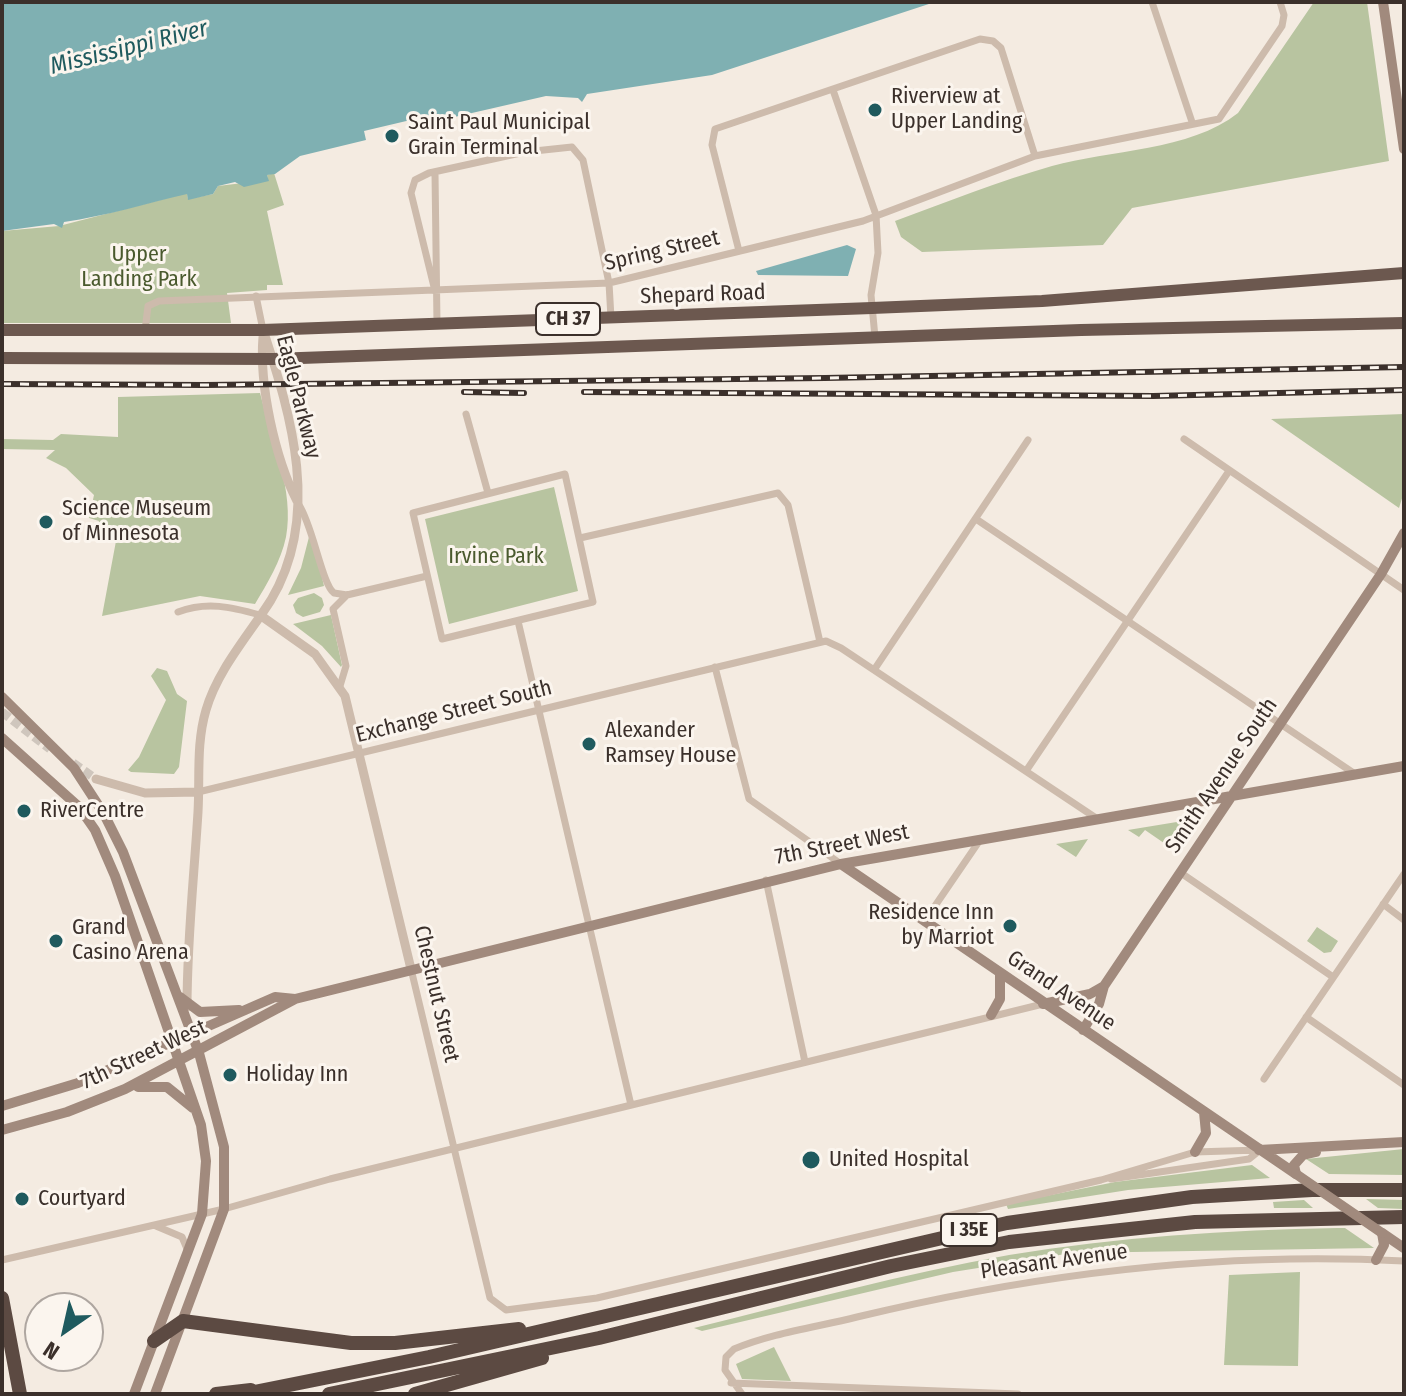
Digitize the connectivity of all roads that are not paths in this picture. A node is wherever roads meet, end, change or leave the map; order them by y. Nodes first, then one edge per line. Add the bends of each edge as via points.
1 (1152, 2) edge
2 (1280, 2) edge
3 (1383, 2) edge
4 (833, 90) junction
5 (1192, 122) junction
6 (1404, 149) edge
7 (1035, 156) junction
8 (435, 173) junction
9 (876, 215) junction
10 (739, 251) junction
11 (1404, 273) edge
12 (609, 283) junction
13 (435, 291) junction
14 (256, 296) junction
15 (872, 308) junction
16 (611, 318) junction
17 (1404, 323) edge
18 (437, 324) junction
19 (2, 330) edge
20 (263, 330) junction
21 (145, 331) junction
22 (875, 337) junction
23 (2, 358) edge
24 (267, 359) junction
25 (466, 414) dead end
26 (1184, 439) dead end
27 (1028, 440) dead end
28 (1229, 471) junction
29 (488, 493) junction
30 (299, 505) junction
31 (976, 519) junction
32 (1404, 533) edge
33 (580, 538) junction
34 (1381, 574) junction
35 (427, 576) junction
36 (1404, 590) edge
37 (347, 595) junction
38 (178, 612) dead end
39 (260, 615) junction
40 (518, 621) junction
41 (1128, 621) junction
42 (820, 642) junction
43 (715, 667) junction
44 (874, 670) junction
45 (340, 686) junction
46 (2, 697) edge
47 (539, 710) junction
48 (1281, 724) junction
49 (2, 738) edge
50 (362, 753) junction
51 (1404, 766) edge
52 (1026, 771) junction
53 (1355, 774) junction
54 (96, 779) tunnel mouth
55 (198, 792) junction
56 (1231, 797) junction
57 (1099, 820) junction
58 (980, 840) junction
59 (841, 864) junction
60 (1181, 873) junction
61 (1404, 874) edge
62 (766, 880) junction
63 (1383, 904) junction
64 (1404, 920) edge
65 (924, 922) junction
66 (590, 924) junction
67 (411, 969) junction
68 (1000, 974) junction
69 (1333, 977) junction
70 (1104, 986) junction
71 (177, 995) junction
72 (295, 999) junction
73 (187, 1004) junction
74 (1043, 1004) junction
75 (245, 1010) junction
76 (991, 1015) junction
77 (1306, 1017) junction
78 (187, 1022) junction
79 (1083, 1030) junction
80 (192, 1034) junction
81 (172, 1043) junction
82 (199, 1053) junction
83 (179, 1062) junction
84 (805, 1062) junction
85 (1264, 1079) dead end
86 (1404, 1085) edge
87 (125, 1089) junction
88 (2, 1104) edge
89 (631, 1105) junction
90 (1204, 1112) junction
91 (197, 1113) junction
92 (15, 1126) junction
93 (2, 1130) edge
94 (2, 1137) edge
95 (1404, 1142) edge
96 (1350, 1146) junction
97 (455, 1150) junction
98 (1259, 1150) junction
99 (1195, 1152) junction
100 (1296, 1174) junction
101 (1101, 1180) junction
102 (1404, 1190) edge
103 (224, 1209) junction
104 (202, 1214) junction
105 (1404, 1217) edge
106 (154, 1226) junction
107 (1382, 1233) junction
108 (1404, 1248) edge
109 (189, 1252) junction
110 (2, 1260) edge
111 (1376, 1260) junction
112 (1404, 1261) edge
113 (2, 1298) edge
114 (183, 1321) junction
115 (543, 1329) junction
116 (599, 1338) junction
117 (154, 1341) junction
118 (731, 1383) junction
119 (271, 1388) junction
120 (157, 1390) edge
121 (135, 1392) edge
122 (20, 1394) edge
123 (216, 1394) edge
124 (244, 1394) edge
125 (329, 1394) edge
126 (415, 1394) edge
127 (742, 1394) edge
128 (1018, 1394) edge

1 - 5 street
2 - 5 street, Spring Street via 1284,20 1223,116
3 - 6 main road
4 - 7 street via 983,38 993,41 1001,48
4 - 9 street
4 - 10 street via 715,129 712,143
5 - 7 street, Spring Street
7 - 9 street, Spring Street
8 - 12 street via 572,147 579,152
8 - 13 street
8 - 13 street via 420,176 411,193
9 - 10 street, Spring Street
9 - 15 street
10 - 12 street, Spring Street
11 - 15 highway, Shepard Road / CH 37 via 1042,301
12 - 13 street, Spring Street
12 - 16 street
13 - 14 street, Spring Street
13 - 18 street
14 - 20 street
14 - 21 street, Spring Street via 153,302 146,311
15 - 16 highway, Shepard Road / CH 37
15 - 22 street
16 - 18 highway, Shepard Road / CH 37
17 - 22 highway, CH 37
18 - 20 highway, Shepard Road / CH 37
19 - 21 highway, Shepard Road / CH 37
20 - 21 highway, Shepard Road / CH 37
20 - 24 street, Eagle Parkway
22 - 24 highway, CH 37
23 - 24 highway, CH 37
24 - 30 street, Eagle Parkway via 288,482
25 - 29 street
26 - 28 street
27 - 31 street
28 - 34 street
28 - 41 street
29 - 33 street via 565,474
29 - 35 street via 413,513
30 - 37 street via 310,521 329,589
30 - 39 street, Eagle Parkway via 291,559
31 - 41 street
31 - 44 street
32 - 34 main road, Smith Avenue South
33 - 40 street via 593,602
33 - 42 street via 778,493 788,505
34 - 36 street
34 - 48 main road, Smith Avenue South
35 - 37 street
35 - 40 street via 442,639
37 - 45 street, Chestnut Street via 333,609 346,666
38 - 39 street, Chestnut Street via 215,604
39 - 45 street, Chestnut Street via 315,654
39 - 55 street, Eagle Parkway via 207,707 199,742
40 - 47 street
41 - 48 street
41 - 52 street
42 - 43 street, Exchange Street South
42 - 44 street via 836,644
43 - 47 street, Exchange Street South
43 - 59 street via 749,799
44 - 52 street
45 - 50 street, Chestnut Street
46 - 71 main road via 74,768 104,814
47 - 50 street, Exchange Street South
47 - 66 street
48 - 53 street
48 - 56 main road, Smith Avenue South
49 - 81 main road via 79,807 95,830
50 - 55 street, Exchange Street South
50 - 67 street, Chestnut Street
51 - 53 main road, 7th Street West
52 - 57 street
53 - 56 main road, 7th Street West
54 - 55 street, Exchange Street South via 145,793
55 - 73 street, Eagle Parkway
56 - 57 main road, 7th Street West
56 - 60 main road, Smith Avenue South
57 - 58 main road, 7th Street West
58 - 59 main road, 7th Street West
58 - 65 street
59 - 62 main road, 7th Street West
59 - 65 main road, Grand Avenue
60 - 69 street
60 - 70 main road, Smith Avenue South
61 - 63 street
62 - 66 main road, 7th Street West
62 - 84 street
63 - 64 street
63 - 69 street
65 - 68 main road, Grand Avenue
66 - 67 main road, 7th Street West
66 - 89 street
67 - 72 main road, 7th Street West
67 - 97 street, Chestnut Street
68 - 74 main road, Grand Avenue
68 - 76 main road via 1000,999
69 - 77 street
70 - 74 main road
70 - 79 main road, Smith Avenue South
71 - 73 main road
71 - 78 main road
72 - 75 main road, 7th Street West via 275,997
72 - 82 main road, 7th Street West
73 - 75 main road via 200,1012
73 - 78 street, Eagle Parkway
74 - 76 street
74 - 79 main road, Grand Avenue
75 - 80 main road, 7th Street West
76 - 84 street
77 - 85 street
77 - 86 street
78 - 80 main road
79 - 90 main road, Grand Avenue
80 - 81 main road, 7th Street West
80 - 82 main road
81 - 83 main road
81 - 88 main road, 7th Street West via 78,1083
82 - 83 main road, 7th Street West
82 - 103 main road via 224,1147
83 - 87 main road, 7th Street West
83 - 91 main road
84 - 89 street
87 - 91 main road via 167,1087
87 - 92 main road, 7th Street West
89 - 97 street
90 - 98 main road, Grand Avenue
90 - 99 main road via 1206,1133
91 - 104 main road via 206,1161
92 - 93 main road, 7th Street West
92 - 94 main road
95 - 96 main road
96 - 98 main road
96 - 100 main road via 1303,1155 1294,1165
97 - 101 street, Chestnut Street via 490,1298 513,1311 597,1298
97 - 103 street
98 - 99 street
98 - 100 main road, Grand Avenue
98 - 101 street via 1249,1159
99 - 101 street
100 - 107 main road, Grand Avenue, bridge
102 - 115 highway, I 35E via 1256,1192 1068,1213 901,1245
103 - 104 street
103 - 114 main road
104 - 106 street
104 - 109 main road
105 - 116 highway, I 35E via 1195,1222 1009,1242
106 - 109 street via 182,1237
106 - 110 street
107 - 108 main road, Grand Avenue
107 - 111 main road via 1384,1245
109 - 117 main road
111 - 112 street, Pleasant Avenue
111 - 118 street, Pleasant Avenue via 1227,1261 934,1299 734,1349 724,1363
113 - 122 highway
114 - 115 highway via 351,1343
114 - 117 highway
114 - 120 main road
115 - 119 highway, I 35E
116 - 125 highway, I 35E
116 - 126 highway
117 - 121 main road
118 - 127 street
118 - 128 street
119 - 123 highway
119 - 124 highway, I 35E

